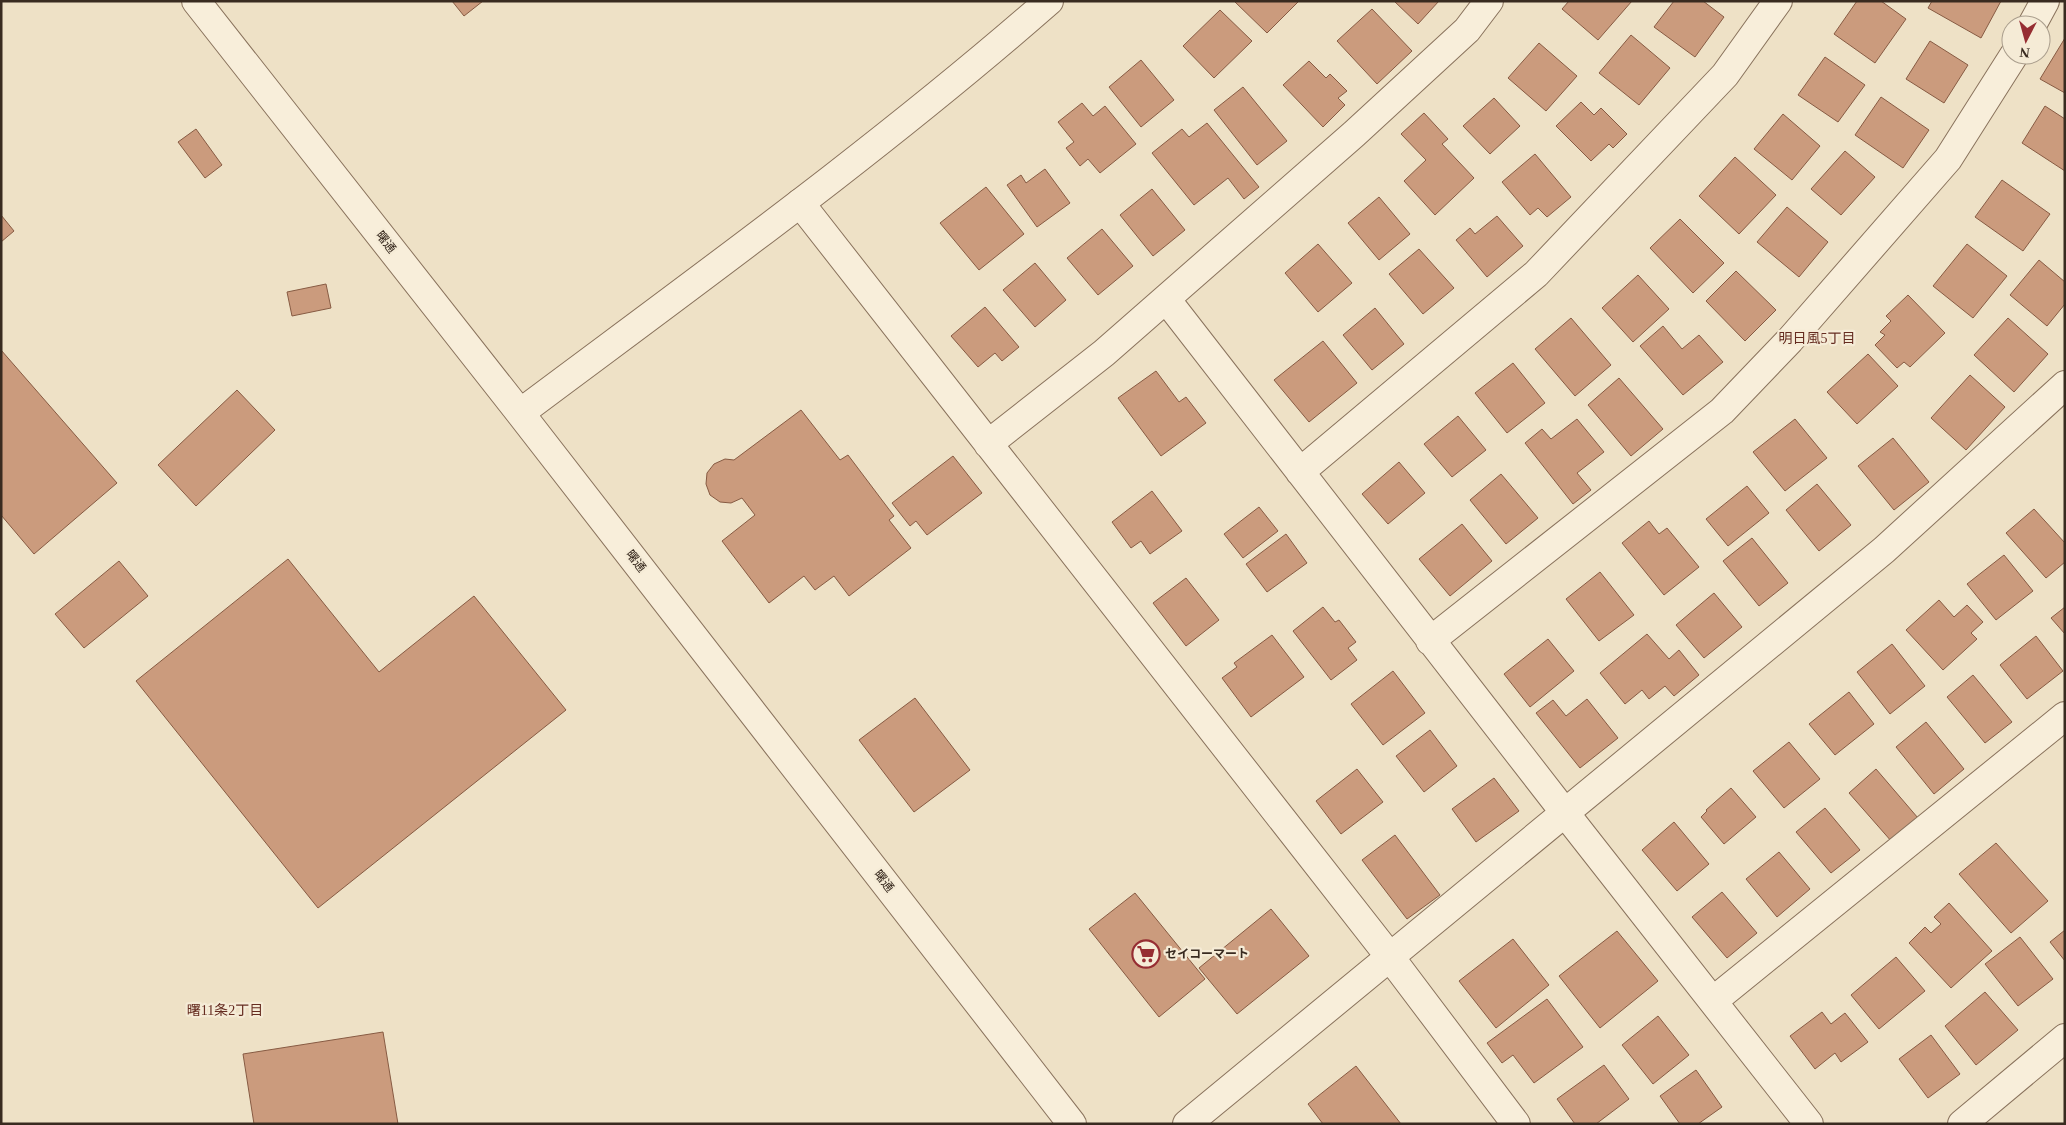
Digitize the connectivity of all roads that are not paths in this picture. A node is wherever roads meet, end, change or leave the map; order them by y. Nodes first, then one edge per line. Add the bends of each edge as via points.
1 (196, 1) edge
2 (1049, 1) edge
3 (1488, 1) edge
4 (1778, 1) edge
5 (2046, 1) edge
6 (2038, 15) edge
7 (2008, 65) edge
8 (800, 203) junction
9 (1166, 299) junction
10 (2065, 385) edge
11 (520, 413) junction
12 (988, 444) junction
13 (1300, 472) junction
14 (1430, 641) junction
15 (2065, 716) edge
16 (1565, 813) junction
17 (1390, 957) junction
18 (1712, 1001) junction
19 (2065, 1038) edge
20 (1072, 1124) edge
21 (1187, 1124) edge
22 (1516, 1124) edge
23 (1809, 1124) edge
24 (1962, 1124) edge

1 - 11 street, 曙通
2 - 8 street via 979,62
3 - 9 street via 1467,30
4 - 13 street via 1726,75 1536,274
5 - 6 street
7 - 14 street via 1948,159 1802,326 1722,411
8 - 11 street
8 - 12 street
9 - 12 street via 1104,353
9 - 13 street
10 - 16 street via 1884,550
11 - 20 street, 曙通
12 - 17 street
13 - 14 street
14 - 16 street
15 - 18 street
16 - 17 street
16 - 18 street
17 - 21 street
17 - 22 street
18 - 23 street
19 - 24 street

